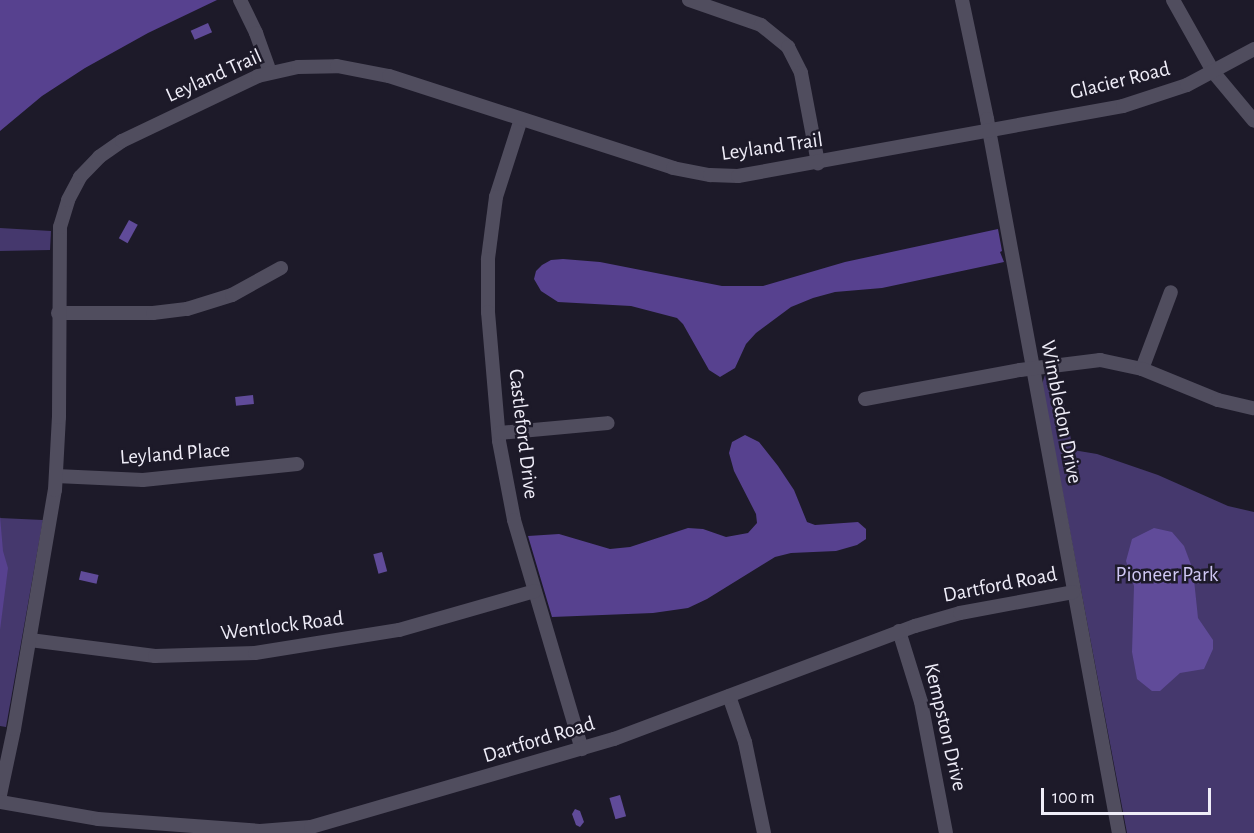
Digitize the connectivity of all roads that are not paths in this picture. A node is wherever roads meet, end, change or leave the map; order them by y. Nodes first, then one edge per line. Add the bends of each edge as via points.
1 (240, 0) edge
2 (689, 0) edge
3 (962, 0) edge
4 (1173, 0) edge
5 (1254, 49) edge
6 (270, 72) junction
7 (1214, 73) junction
8 (520, 119) junction
9 (1254, 121) edge
10 (989, 130) junction
11 (818, 162) junction
12 (281, 268) dead end
13 (1171, 292) dead end
14 (58, 313) junction
15 (1032, 368) junction
16 (1142, 369) junction
17 (865, 399) dead end
18 (1254, 408) edge
19 (608, 423) dead end
20 (499, 433) junction
21 (297, 464) dead end
22 (56, 476) junction
23 (535, 591) junction
24 (1073, 592) junction
25 (899, 631) junction
26 (30, 640) junction
27 (729, 696) junction
28 (582, 749) junction
29 (0, 795) edge
30 (0, 802) edge
31 (156, 828) edge
32 (764, 833) edge
33 (946, 833) edge
34 (1119, 833) edge

1 - 6 street
2 - 11 street via 761,25 790,50 801,73
3 - 10 street, Wimbledon Drive
4 - 7 street
5 - 7 street, Glacier Road
6 - 8 street, Leyland Trail via 313,65 361,69
6 - 14 street, Leyland Trail via 122,141 90,165 71,193 60,227
7 - 9 street
7 - 10 street, Glacier Road via 1123,106
8 - 11 street, Leyland Trail via 702,174 753,174
8 - 20 street, Castleford Drive via 496,197 488,260 488,312
10 - 11 street, Leyland Trail
10 - 15 street, Wimbledon Drive
12 - 14 street via 232,295 187,309 157,313
13 - 16 street
14 - 22 street, Leyland Trail
15 - 16 street via 1100,360
15 - 17 street
15 - 24 street, Wimbledon Drive
16 - 18 street via 1218,400
19 - 20 street
20 - 23 street, Castleford Drive via 508,496
21 - 22 street, Leyland Place via 143,480
22 - 26 street, Leyland Trail
23 - 26 street, Wentlock Road via 388,632 255,653 155,656
23 - 28 street, Castleford Drive
24 - 25 street, Dartford Road via 960,613
24 - 34 street, Wimbledon Drive
25 - 27 street, Dartford Road
25 - 33 street, Kempston Drive via 923,710
26 - 29 street, Leyland Trail
27 - 28 street, Dartford Road
27 - 32 street via 745,742
28 - 31 street, Dartford Road via 311,827 260,831
30 - 31 street, Dartford Road

